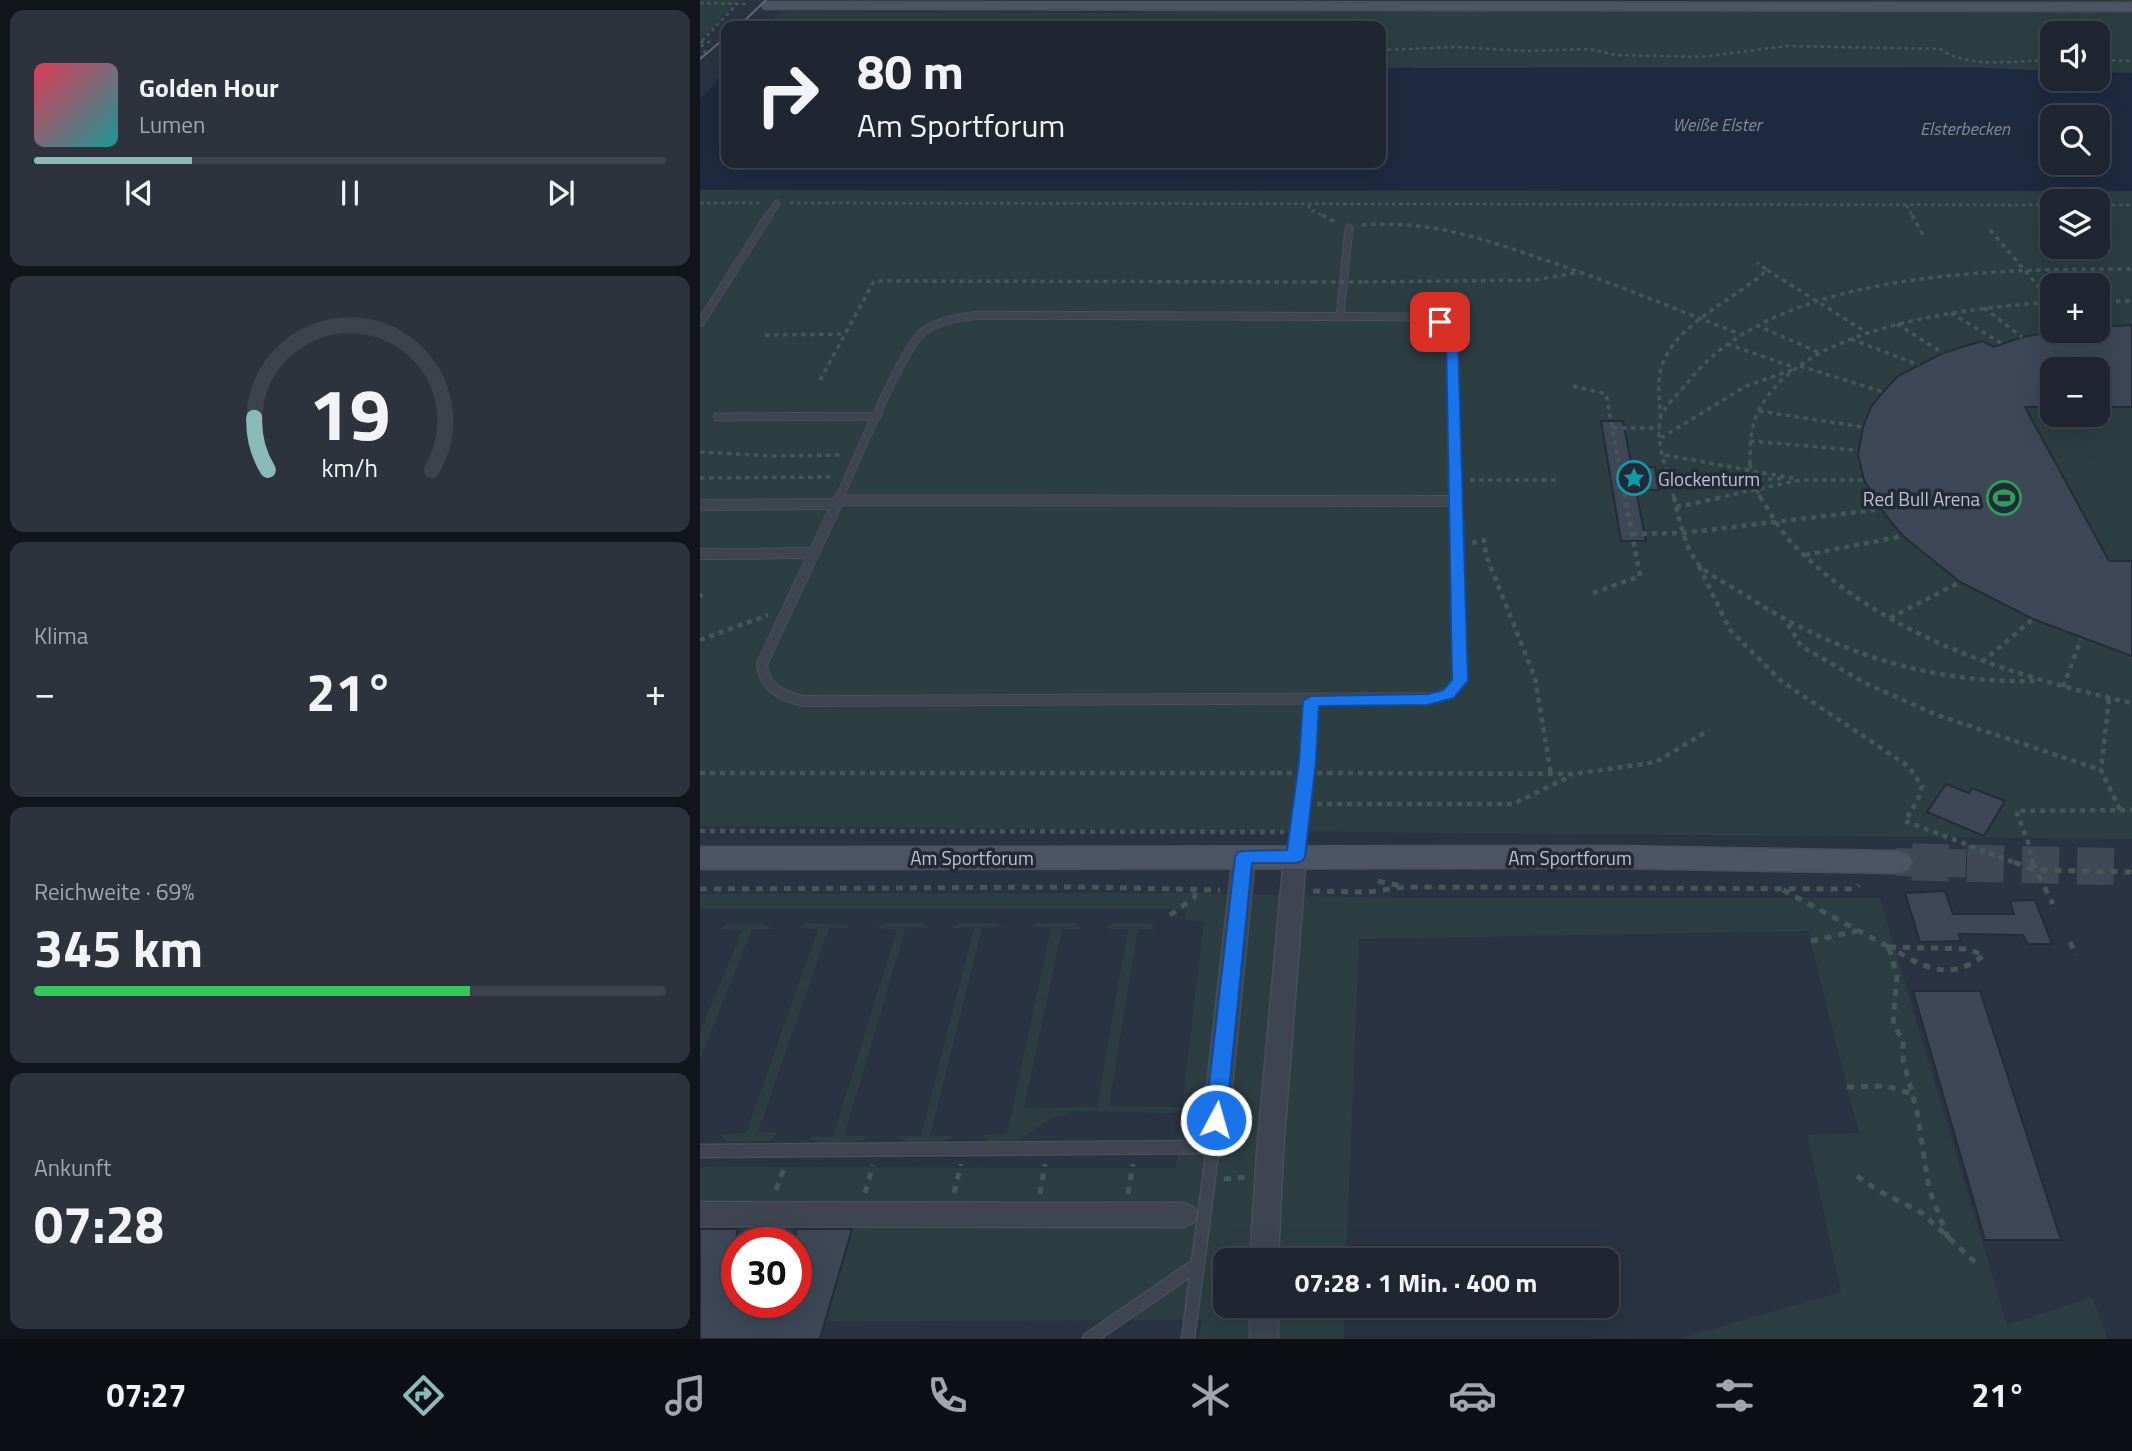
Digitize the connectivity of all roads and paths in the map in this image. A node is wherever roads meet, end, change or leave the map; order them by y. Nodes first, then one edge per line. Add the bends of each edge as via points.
1 (741, 0) edge
2 (700, 3) edge
3 (869, 3) edge
4 (1230, 3) edge
5 (1535, 3) edge
6 (1599, 3) edge
7 (1834, 3) edge
8 (738, 4) junction
9 (749, 4) dead end
10 (769, 6) dead end
11 (2132, 7) edge
12 (721, 21) edge
13 (721, 21) edge
14 (701, 42) edge
15 (714, 42) dead end
16 (1386, 50) edge
17 (700, 59) edge
18 (2040, 60) edge
19 (2110, 60) edge
20 (2132, 61) edge
21 (700, 203) edge
22 (777, 203) junction
23 (1309, 205) junction
24 (1906, 205) junction
25 (2040, 205) edge
26 (2110, 205) edge
27 (2132, 205) edge
28 (1349, 228) junction
29 (1990, 230) dead end
30 (1923, 235) dead end
31 (1757, 263) dead end
32 (2023, 269) junction
33 (2132, 269) edge
34 (1767, 270) junction
35 (1581, 272) junction
36 (2040, 288) edge
37 (2110, 301) edge
38 (2130, 301) edge
39 (1818, 302) junction
40 (2040, 303) edge
41 (1983, 307) junction
42 (2132, 307) edge
43 (1950, 313) junction
44 (1340, 316) junction
45 (1702, 318) junction
46 (700, 323) edge
47 (1896, 324) junction
48 (1755, 325) junction
49 (1867, 332) junction
50 (845, 334) junction
51 (1741, 334) junction
52 (765, 335) dead end
53 (2022, 337) dead end
54 (1850, 338) junction
55 (2001, 343) dead end
56 (1727, 344) junction
57 (1941, 351) dead end
58 (1820, 353) junction
59 (1919, 365) dead end
60 (1798, 367) junction
61 (820, 380) dead end
62 (1573, 386) dead end
63 (1883, 392) dead end
64 (1759, 411) junction
65 (878, 416) junction
66 (717, 417) dead end
67 (1660, 418) junction
68 (1613, 428) junction
69 (1660, 428) junction
70 (1863, 428) dead end
71 (1660, 438) junction
72 (1750, 441) junction
73 (1854, 450) dead end
74 (700, 452) edge
75 (860, 455) junction
76 (1665, 455) junction
77 (850, 477) junction
78 (700, 478) edge
79 (1469, 480) dead end
80 (1560, 480) dead end
81 (1669, 480) junction
82 (1801, 480) junction
83 (1864, 480) dead end
84 (1456, 501) junction
85 (838, 502) junction
86 (700, 505) edge
87 (1676, 506) junction
88 (1875, 510) dead end
89 (1773, 522) junction
90 (1683, 533) junction
91 (1632, 534) junction
92 (1903, 536) dead end
93 (814, 553) junction
94 (700, 554) edge
95 (1805, 555) junction
96 (1458, 560) junction
97 (1699, 565) junction
98 (1960, 582) dead end
99 (1593, 593) dead end
100 (765, 615) dead end
101 (1890, 618) junction
102 (2031, 621) dead end
103 (1788, 623) junction
104 (700, 640) edge
105 (2081, 641) dead end
106 (1982, 662) junction
107 (2038, 681) junction
108 (2063, 687) junction
109 (2109, 698) junction
110 (1311, 701) junction
111 (2132, 703) edge
112 (1709, 730) dead end
113 (2101, 770) junction
114 (700, 773) edge
115 (1575, 774) junction
116 (1551, 775) junction
117 (1302, 804) junction
118 (2120, 810) junction
119 (2132, 810) edge
120 (700, 831) edge
121 (1296, 844) junction
122 (1244, 857) junction
123 (700, 858) edge
124 (1896, 862) tunnel mouth
125 (2034, 870) junction
126 (2132, 872) edge
127 (1086, 887) dead end
128 (1405, 887) dead end
129 (700, 889) edge
130 (1196, 890) dead end
131 (2053, 904) dead end
132 (1170, 915) dead end
133 (1858, 931) junction
134 (1811, 941) dead end
135 (2070, 942) dead end
136 (1889, 947) junction
137 (2076, 955) dead end
138 (1847, 1087) dead end
139 (1910, 1093) junction
140 (1213, 1147) junction
141 (1136, 1148) junction
142 (878, 1149) junction
143 (965, 1149) junction
144 (1047, 1149) junction
145 (700, 1150) edge
146 (790, 1150) junction
147 (1269, 1176) junction
148 (1857, 1176) dead end
149 (1208, 1181) junction
150 (700, 1214) edge
151 (767, 1214) junction
152 (859, 1214) junction
153 (949, 1215) junction
154 (1036, 1215) junction
155 (1125, 1215) junction
156 (1184, 1215) dead end
157 (1949, 1240) junction
158 (1265, 1248) edge
159 (1198, 1264) junction
160 (1977, 1264) dead end
161 (1264, 1318) edge
162 (1089, 1339) edge
163 (1188, 1339) edge
164 (1264, 1339) edge

1 - 8 path
2 - 8 path
3 - 4 street
3 - 10 street
4 - 5 street
5 - 6 street
6 - 7 street
7 - 11 street
8 - 9 path
8 - 12 path
13 - 14 path
14 - 15 path
14 - 17 path via 705,54
16 - 18 path via 1590,49 1616,55 1701,57 1787,46 1940,49 1952,58 1975,61
19 - 20 path
21 - 22 path
22 - 23 path
22 - 46 lane
23 - 24 path
23 - 28 path
24 - 25 path
24 - 30 path
26 - 27 path
28 - 35 path via 1392,223 1462,232
28 - 44 lane
29 - 32 path
31 - 34 path
32 - 33 path
32 - 36 path
32 - 39 path via 1916,279
34 - 39 path
34 - 45 path
35 - 45 path
35 - 50 path, bridge via 1535,280 874,281
37 - 38 path
38 - 42 path
39 - 48 path
39 - 49 path
40 - 41 path
41 - 43 path
41 - 53 path
43 - 47 path
43 - 55 path
44 - 65 lane via 958,318 929,328 915,339
44 - 84 lane via 1422,317 1450,330
45 - 51 path
45 - 67 path via 1675,340 1659,377
47 - 49 path
47 - 57 path
48 - 51 path
48 - 58 path
49 - 54 path
50 - 52 path
50 - 61 path
51 - 56 path
54 - 58 path
54 - 59 path
56 - 60 path
56 - 67 path via 1699,368
58 - 60 path
60 - 63 path
60 - 64 path
60 - 71 path via 1746,386
62 - 68 path via 1606,394
64 - 70 path
64 - 72 path
65 - 66 lane
65 - 75 lane
67 - 69 path
68 - 69 path
68 - 91 path
69 - 71 path
71 - 76 path
72 - 73 path
72 - 89 path, bridge via 1753,482
74 - 75 path
75 - 77 lane
76 - 81 path
76 - 82 path
77 - 78 path
77 - 85 lane
79 - 80 path
81 - 82 path
81 - 87 path
82 - 83 path
82 - 87 path
84 - 85 lane
84 - 96 lane
85 - 86 lane
85 - 93 lane
87 - 90 path
88 - 89 path
89 - 90 path
89 - 95 path
90 - 91 path
90 - 97 path
91 - 99 path via 1640,576
92 - 95 path
93 - 94 lane
93 - 110 lane via 762,664 761,672 771,688 790,698
95 - 101 path via 1861,601
96 - 110 lane via 1461,667 1456,688 1428,700
96 - 116 path via 1474,540 1484,540 1535,678
97 - 103 path
97 - 125 path via 1730,630 1781,681 1908,766 1922,786 1905,821
98 - 101 path
100 - 104 path
101 - 106 path
102 - 106 path
103 - 107 path via 1860,655 1939,674 2002,682
103 - 113 path via 1801,646 1865,684 1937,715
105 - 108 path
106 - 107 path
107 - 108 path
108 - 109 path
109 - 111 path
109 - 113 path
110 - 117 lane
112 - 115 path via 1656,762
113 - 118 path
114 - 116 path, bridge
115 - 116 path
115 - 117 path via 1513,804
117 - 121 lane
118 - 119 path
118 - 125 path via 2016,811
120 - 121 path
121 - 122 street, Am Sportforum
121 - 124 street, Am Sportforum
121 - 147 street
122 - 123 street, Am Sportforum
122 - 140 street
125 - 126 path
125 - 131 path
127 - 129 path
128 - 133 path via 1782,889
130 - 132 path via 1194,898
133 - 134 path
133 - 136 path
135 - 137 path
136 - 136 path via 1932,970 1952,971 1974,964 1984,955 1968,949
136 - 139 path via 1897,977 1893,1030 1903,1040
138 - 139 path via 1880,1085
139 - 157 path via 1929,1189
140 - 141 lane
140 - 149 lane
141 - 144 lane
141 - 155 path
142 - 143 lane
142 - 146 lane
142 - 152 path
143 - 144 lane
143 - 153 path
144 - 154 path
145 - 146 lane
146 - 151 path
147 - 149 path
147 - 158 street
148 - 157 path via 1922,1213
149 - 159 lane
150 - 151 street
151 - 152 street
152 - 153 street
153 - 154 street
154 - 155 street
155 - 156 street
157 - 160 path
159 - 162 lane
159 - 163 lane
161 - 164 street

